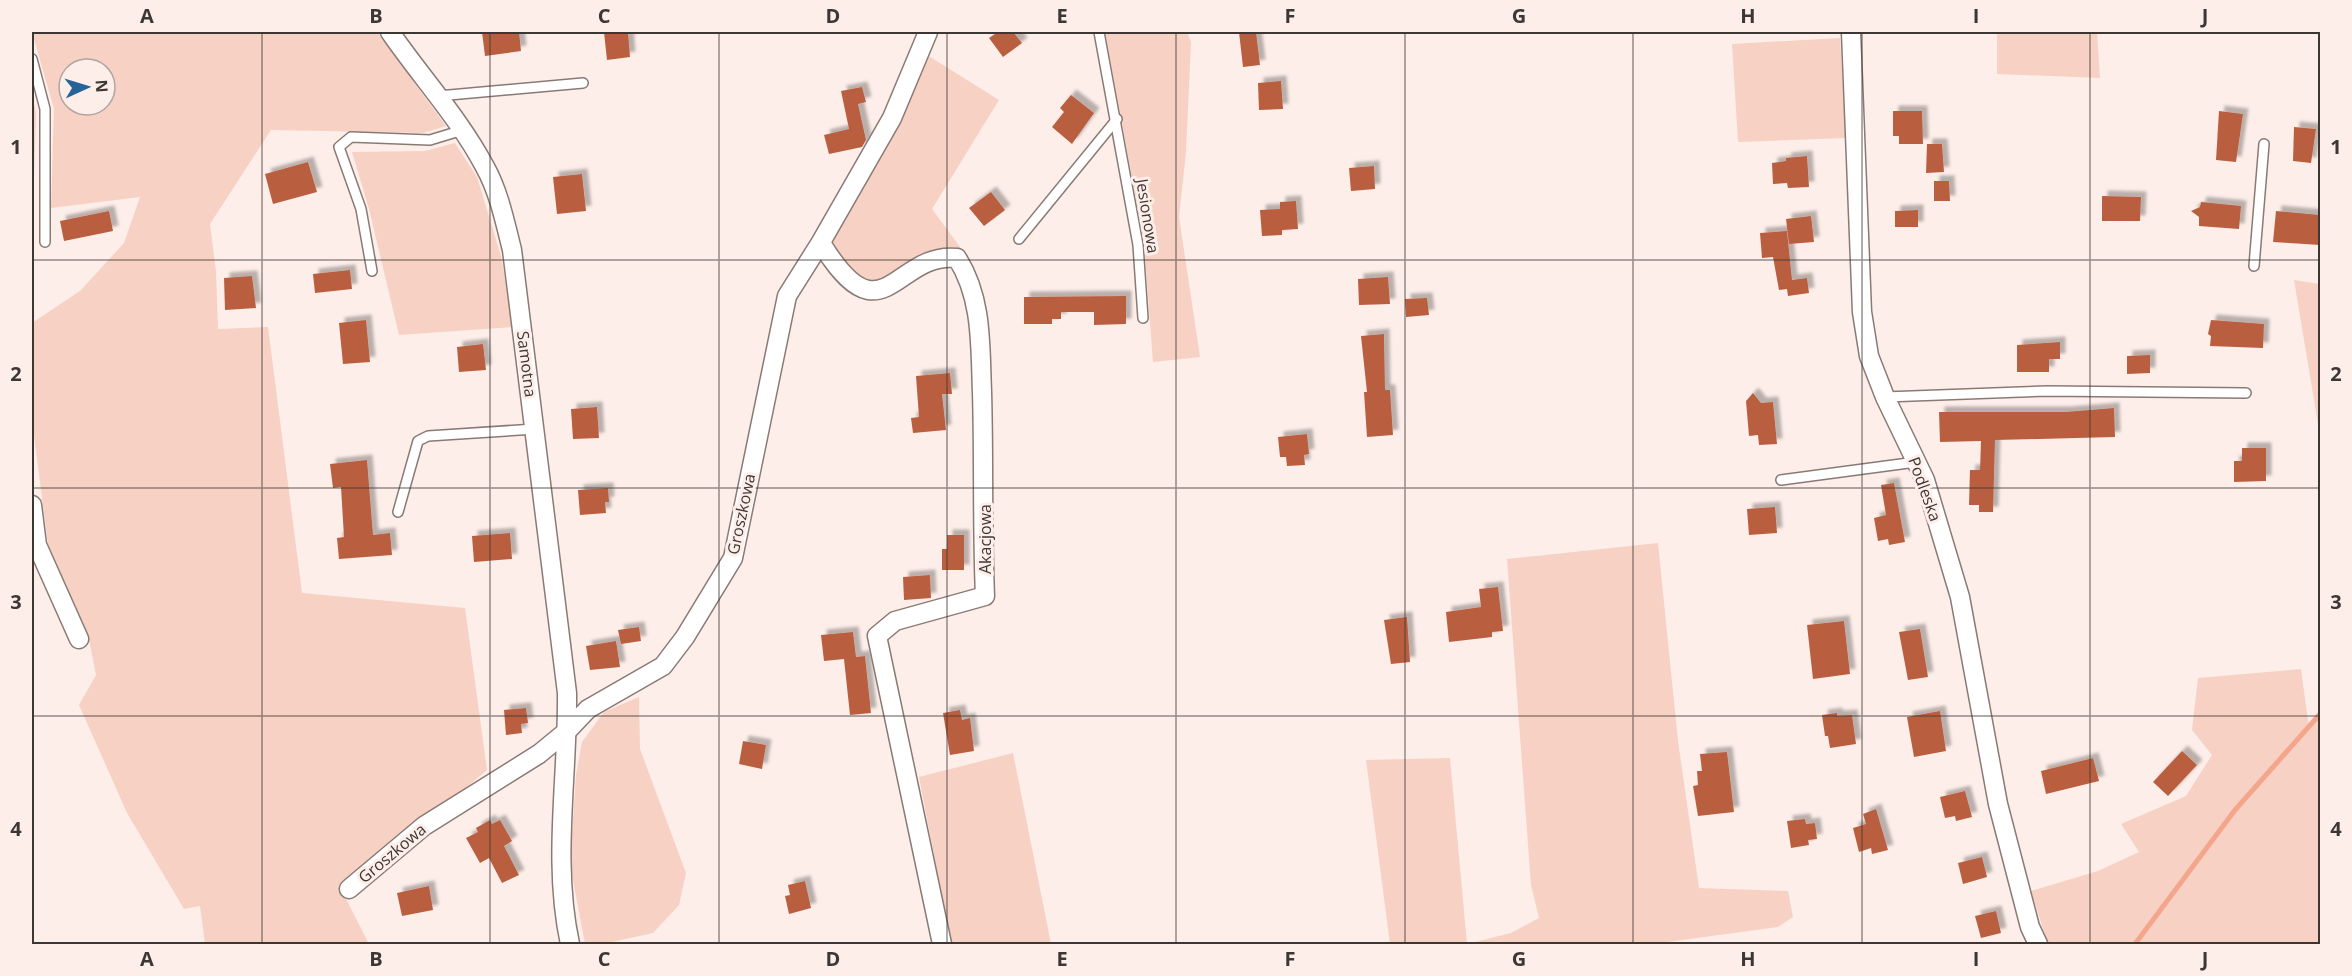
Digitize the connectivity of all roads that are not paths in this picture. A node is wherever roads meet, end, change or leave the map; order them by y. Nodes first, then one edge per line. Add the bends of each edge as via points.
1 (390, 32) edge
2 (928, 32) edge
3 (1100, 32) edge
4 (1851, 32) edge
5 (32, 59) edge
6 (583, 83) dead end
7 (438, 96) junction
8 (1117, 119) junction
9 (464, 130) junction
10 (2264, 144) dead end
11 (1019, 239) dead end
12 (45, 242) dead end
13 (821, 243) junction
14 (2254, 266) dead end
15 (372, 271) dead end
16 (1143, 318) dead end
17 (2246, 393) dead end
18 (1884, 397) junction
19 (535, 429) junction
20 (1916, 462) junction
21 (1781, 480) dead end
22 (32, 505) edge
23 (398, 512) dead end
24 (78, 639) dead end
25 (567, 731) junction
26 (350, 889) dead end
27 (570, 945) edge
28 (942, 945) edge
29 (2038, 945) edge

1 - 7 street, Samotna
2 - 13 street, Groszkowa via 892,118
3 - 8 lane, Jesionowa
4 - 18 street, Podleska via 1862,312 1869,356
5 - 12 lane via 45,109
6 - 7 lane
7 - 9 street, Samotna
8 - 11 lane
8 - 16 lane, Jesionowa via 1138,245
9 - 15 lane via 430,140 351,137 339,147 360,208
9 - 19 street, Samotna via 486,168 512,250
10 - 14 lane
13 - 25 street, Groszkowa via 787,296 733,558 663,666 588,709
13 - 28 street, Akacjowa via 836,268 849,280 875,290 899,282 929,261 957,258 967,273 977,303 984,444 985,596 895,621 878,636
17 - 18 lane via 2047,391
18 - 20 street, Podleska
19 - 23 lane via 428,436 418,441
19 - 25 street, Samotna via 567,693
20 - 21 lane
20 - 29 street, Podleska via 1960,597 1998,804
22 - 24 street via 37,545
25 - 26 street, Groszkowa via 539,754 424,826
25 - 27 street, Samotna via 560,858 562,910

